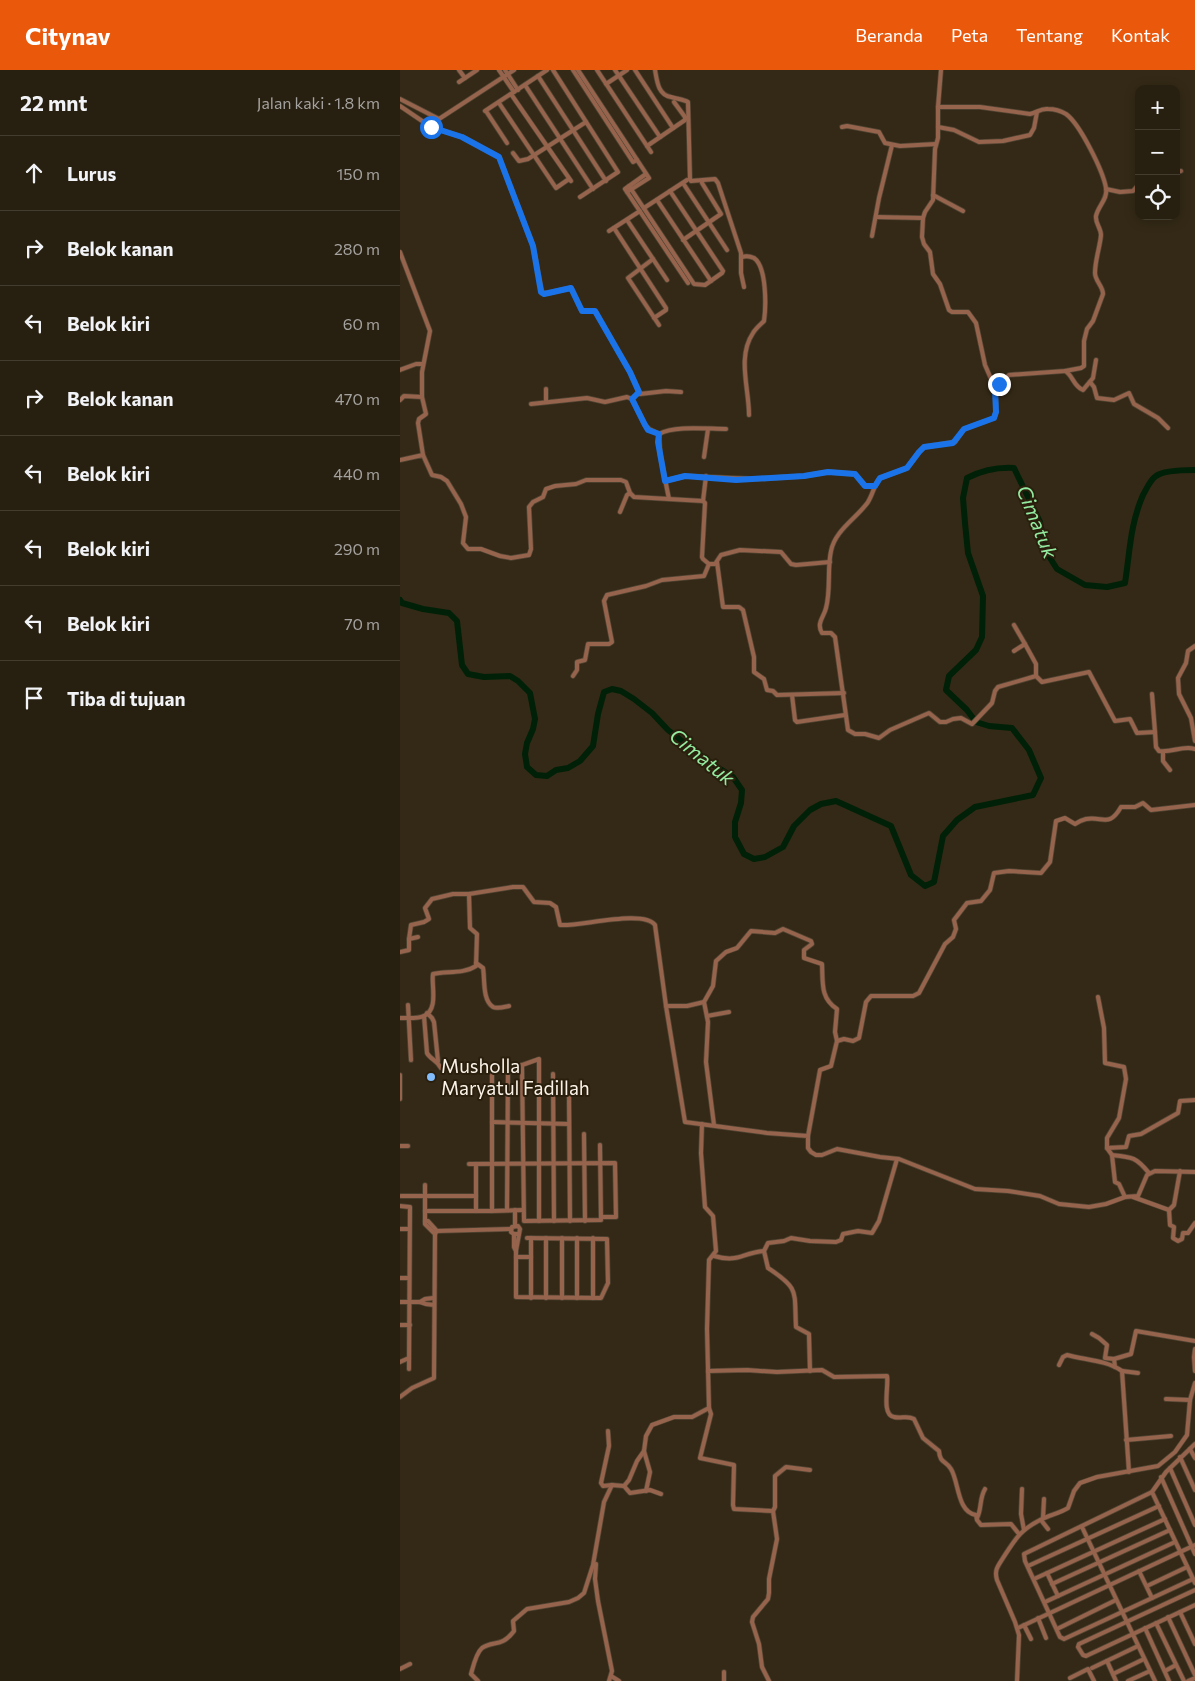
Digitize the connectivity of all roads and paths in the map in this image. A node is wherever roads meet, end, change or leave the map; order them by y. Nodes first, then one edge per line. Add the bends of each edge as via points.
1 (459, 70) edge
2 (477, 70) edge
3 (499, 70) edge
4 (504, 70) edge
5 (514, 70) edge
6 (547, 70) edge
7 (553, 70) edge
8 (573, 70) edge
9 (578, 70) edge
10 (597, 70) edge
11 (615, 70) edge
12 (627, 70) edge
13 (635, 70) edge
14 (655, 70) edge
15 (942, 70) edge
16 (506, 76) junction
17 (538, 76) junction
18 (618, 76) junction
19 (465, 78) junction
20 (459, 82) dead end
21 (606, 84) junction
22 (525, 85) junction
23 (514, 92) junction
24 (400, 99) edge
25 (499, 102) junction
26 (674, 102) dead end
27 (400, 106) edge
28 (938, 107) junction
29 (1037, 111) junction
30 (586, 122) junction
31 (842, 127) dead end
32 (938, 127) junction
33 (673, 128) junction
34 (573, 130) junction
35 (660, 137) junction
36 (560, 138) junction
37 (507, 143) dead end
38 (936, 144) junction
39 (892, 145) junction
40 (647, 146) junction
41 (547, 147) junction
42 (651, 152) dead end
43 (513, 153) dead end
44 (534, 155) junction
45 (637, 160) junction
46 (687, 180) dead end
47 (606, 181) junction
48 (683, 183) junction
49 (702, 183) dead end
50 (593, 189) junction
51 (1106, 189) junction
52 (1135, 189) edge
53 (670, 191) junction
54 (933, 195) junction
55 (580, 198) dead end
56 (657, 200) junction
57 (642, 210) junction
58 (963, 211) dead end
59 (876, 217) junction
60 (923, 218) junction
61 (627, 220) junction
62 (709, 223) junction
63 (614, 228) junction
64 (696, 231) junction
65 (608, 232) dead end
66 (872, 236) dead end
67 (683, 240) junction
68 (727, 250) dead end
69 (669, 251) junction
70 (400, 252) edge
71 (742, 257) junction
72 (653, 259) junction
73 (640, 268) junction
74 (667, 280) dead end
75 (712, 281) junction
76 (688, 283) dead end
77 (744, 287) dead end
78 (654, 318) junction
79 (659, 325) dead end
80 (1096, 360) dead end
81 (422, 364) junction
82 (400, 370) edge
83 (1065, 371) junction
84 (1090, 382) junction
85 (995, 388) junction
86 (546, 389) dead end
87 (639, 392) junction
88 (681, 392) dead end
89 (422, 397) junction
90 (632, 399) junction
91 (400, 400) edge
92 (546, 402) junction
93 (531, 404) dead end
94 (749, 415) dead end
95 (1168, 428) dead end
96 (708, 429) junction
97 (726, 429) dead end
98 (659, 434) junction
99 (423, 455) junction
100 (704, 457) dead end
101 (400, 460) edge
102 (706, 476) junction
103 (665, 481) junction
104 (875, 486) junction
105 (630, 493) junction
106 (669, 499) junction
107 (703, 501) junction
108 (620, 512) dead end
109 (717, 562) junction
110 (830, 562) junction
111 (709, 564) junction
112 (1014, 626) dead end
113 (1025, 644) junction
114 (1195, 646) edge
115 (1014, 651) dead end
116 (573, 676) dead end
117 (1036, 676) junction
118 (844, 692) junction
119 (1152, 694) dead end
120 (792, 695) junction
121 (846, 715) junction
122 (1155, 732) junction
123 (1195, 741) edge
124 (1195, 749) edge
125 (1163, 752) junction
126 (1170, 770) dead end
127 (1195, 805) edge
128 (469, 894) junction
129 (418, 937) dead end
130 (409, 940) junction
131 (400, 952) edge
132 (476, 963) junction
133 (1098, 997) dead end
134 (704, 1002) junction
135 (408, 1005) dead end
136 (509, 1006) dead end
137 (666, 1006) junction
138 (730, 1012) dead end
139 (426, 1015) junction
140 (707, 1016) junction
141 (400, 1018) edge
142 (408, 1018) junction
143 (838, 1041) junction
144 (411, 1060) dead end
145 (438, 1062) junction
146 (522, 1065) junction
147 (441, 1068) dead end
148 (553, 1074) dead end
149 (400, 1075) edge
150 (492, 1076) dead end
151 (569, 1092) dead end
152 (400, 1099) edge
153 (1195, 1100) edge
154 (492, 1122) junction
155 (508, 1122) junction
156 (523, 1123) junction
157 (539, 1123) junction
158 (554, 1123) junction
159 (569, 1124) junction
160 (702, 1124) junction
161 (714, 1126) junction
162 (584, 1134) dead end
163 (808, 1136) junction
164 (600, 1145) dead end
165 (400, 1146) edge
166 (408, 1146) dead end
167 (1107, 1148) junction
168 (1112, 1155) junction
169 (897, 1159) junction
170 (539, 1163) junction
171 (554, 1163) junction
172 (569, 1163) junction
173 (585, 1163) junction
174 (600, 1163) junction
175 (469, 1164) dead end
176 (476, 1164) junction
177 (492, 1164) junction
178 (506, 1164) junction
179 (523, 1164) junction
180 (1180, 1171) junction
181 (1195, 1172) edge
182 (1149, 1173) junction
183 (425, 1185) dead end
184 (401, 1196) edge
185 (425, 1196) junction
186 (476, 1196) junction
187 (1125, 1196) junction
188 (1131, 1196) junction
189 (400, 1206) edge
190 (507, 1210) junction
191 (515, 1210) junction
192 (523, 1210) junction
193 (1169, 1210) junction
194 (425, 1211) junction
195 (476, 1211) junction
196 (492, 1211) junction
197 (600, 1218) junction
198 (539, 1221) junction
199 (554, 1221) junction
200 (570, 1221) junction
201 (585, 1221) junction
202 (1195, 1223) edge
203 (515, 1225) junction
204 (400, 1229) edge
205 (409, 1229) junction
206 (511, 1230) junction
207 (436, 1232) junction
208 (516, 1234) junction
209 (546, 1238) junction
210 (562, 1238) junction
211 (577, 1238) junction
212 (593, 1238) junction
213 (764, 1251) junction
214 (714, 1256) junction
215 (516, 1257) junction
216 (531, 1257) junction
217 (400, 1278) edge
218 (410, 1278) junction
219 (433, 1298) junction
220 (531, 1298) junction
221 (546, 1298) junction
222 (562, 1298) junction
223 (577, 1298) junction
224 (593, 1298) junction
225 (400, 1302) edge
226 (409, 1302) junction
227 (420, 1302) junction
228 (434, 1305) junction
229 (400, 1325) edge
230 (410, 1326) junction
231 (1092, 1334) dead end
232 (1195, 1341) edge
233 (1195, 1349) edge
234 (409, 1358) junction
235 (1114, 1360) junction
236 (400, 1362) edge
237 (1058, 1365) dead end
238 (1115, 1368) junction
239 (409, 1369) dead end
240 (810, 1370) junction
241 (708, 1371) junction
242 (1122, 1371) junction
243 (1195, 1371) edge
244 (1138, 1373) dead end
245 (1195, 1383) edge
246 (400, 1398) edge
247 (1166, 1399) dead end
248 (1190, 1400) junction
249 (709, 1408) junction
250 (608, 1431) dead end
251 (1171, 1436) dead end
252 (1126, 1440) junction
253 (1195, 1444) edge
254 (1190, 1449) junction
255 (644, 1451) junction
256 (1180, 1457) junction
257 (1195, 1458) edge
258 (1170, 1468) junction
259 (810, 1470) dead end
260 (1128, 1472) junction
261 (1161, 1477) junction
262 (612, 1485) junction
263 (624, 1486) junction
264 (985, 1489) dead end
265 (1022, 1489) dead end
266 (646, 1490) junction
267 (1195, 1490) edge
268 (1152, 1492) junction
269 (661, 1494) dead end
270 (1044, 1499) dead end
271 (1159, 1506) junction
272 (773, 1510) junction
273 (976, 1518) junction
274 (1042, 1519) junction
275 (1165, 1519) junction
276 (1195, 1524) edge
277 (1082, 1527) junction
278 (1048, 1529) dead end
279 (1024, 1530) junction
280 (1170, 1530) junction
281 (1019, 1534) junction
282 (598, 1539) junction
283 (1088, 1539) junction
284 (1175, 1542) junction
285 (1193, 1545) edge
286 (1093, 1551) junction
287 (1180, 1552) junction
288 (1195, 1554) edge
289 (1099, 1563) junction
290 (1028, 1566) junction
291 (1187, 1567) junction
292 (1139, 1571) junction
293 (1047, 1573) junction
294 (1104, 1574) junction
295 (1034, 1579) junction
296 (1194, 1581) edge
297 (1052, 1584) junction
298 (1110, 1586) junction
299 (1147, 1586) junction
300 (1195, 1590) edge
301 (1058, 1596) junction
302 (1152, 1598) junction
303 (1116, 1600) junction
304 (1045, 1602) junction
305 (1193, 1606) edge
306 (1122, 1612) junction
307 (1180, 1612) junction
308 (1050, 1613) junction
309 (1195, 1613) edge
310 (1168, 1617) junction
311 (1038, 1618) junction
312 (1126, 1622) junction
313 (1156, 1622) junction
314 (1024, 1625) junction
315 (1018, 1628) junction
316 (1145, 1628) junction
317 (1057, 1629) junction
318 (1132, 1634) junction
319 (1046, 1638) dead end
320 (1031, 1639) dead end
321 (1195, 1644) edge
322 (1138, 1646) junction
323 (1144, 1659) junction
324 (1107, 1661) junction
325 (410, 1664) dead end
326 (1176, 1665) junction
327 (1092, 1668) dead end
328 (400, 1670) edge
329 (1150, 1671) junction
330 (1165, 1671) junction
331 (724, 1672) dead end
332 (1113, 1674) junction
333 (1077, 1675) junction
334 (611, 1676) junction
335 (1195, 1676) edge
336 (1070, 1678) dead end
337 (1138, 1679) edge
338 (478, 1681) edge
339 (609, 1681) edge
340 (620, 1681) edge
341 (724, 1681) edge
342 (769, 1681) edge
343 (1017, 1681) edge
344 (1080, 1681) edge
345 (1094, 1681) edge
346 (1116, 1681) edge
347 (1128, 1681) edge
348 (1155, 1681) edge
349 (1170, 1681) edge
350 (1184, 1681) edge
351 (1188, 1681) edge

1 - 19 street
2 - 19 street
3 - 16 street
4 - 16 street
5 - 16 street
6 - 17 street
7 - 30 street
8 - 45 street via 633,162
9 - 45 street
10 - 21 street
11 - 18 street
12 - 18 street
13 - 33 street
14 - 71 street via 662,93 688,102 690,179 694,182 716,179
15 - 28 street
16 - 23 street
16 - 24 street via 439,119
17 - 22 street
17 - 34 street
18 - 21 street
18 - 35 street
19 - 20 street
21 - 40 street
22 - 23 street
22 - 36 street
23 - 25 street
23 - 41 street
25 - 37 street via 486,111
25 - 44 street
26 - 33 street via 685,120
27 - 87 street via 431,127 462,137 499,157 533,246 541,292 571,288 582,311 595,311
28 - 29 street via 1030,114
28 - 32 street
29 - 32 street via 1030,135 1003,141 979,142 954,130
29 - 51 street via 1055,110 1073,121 1099,167
30 - 34 street
30 - 47 street via 618,172
31 - 39 street via 879,132 885,142
32 - 38 street
33 - 35 street
34 - 36 street
34 - 47 street
35 - 40 street
36 - 41 street
36 - 50 street
38 - 39 street
38 - 54 street
39 - 59 street
40 - 42 street
41 - 44 street
41 - 44 street via 570,180 556,188
43 - 44 street via 519,161
45 - 57 street via 647,176 628,189
46 - 48 street
47 - 50 street
48 - 53 street
48 - 62 street
49 - 62 street via 721,214
50 - 55 street
51 - 52 street via 1121,192
51 - 83 street via 1096,220 1101,234 1095,276 1103,294 1087,329 1084,366
53 - 56 street
53 - 64 street
54 - 58 street
54 - 60 street
56 - 57 street
56 - 67 street
57 - 61 street
57 - 69 street
59 - 60 street
59 - 66 street
60 - 85 street via 922,237 930,252 933,274 949,310 968,312 974,318 985,365
61 - 63 street
61 - 72 street
62 - 64 street
62 - 68 street
63 - 65 street
63 - 73 street
64 - 67 street
64 - 75 street via 723,272
67 - 75 street
69 - 75 street via 694,284 704,286
69 - 76 street
70 - 81 street via 429,328
71 - 77 street
71 - 94 street via 755,260 764,283 764,321 751,335 743,359
72 - 73 street
72 - 74 street
73 - 78 street via 628,278
73 - 78 street via 667,309
78 - 79 street
80 - 84 street
81 - 82 street
81 - 89 street
83 - 84 street via 1080,389 1084,390
83 - 85 street via 1009,374
84 - 95 street via 1098,398 1114,400 1129,393 1134,404
85 - 104 street via 994,418 964,429 953,443 924,447 907,468 880,478
86 - 92 street
87 - 88 street
87 - 90 street
89 - 91 street via 404,396
89 - 99 street via 426,414 418,423
90 - 92 street
90 - 98 street via 648,430
92 - 93 street
96 - 97 street
96 - 98 street
96 - 100 street
98 - 103 street
99 - 101 street
99 - 105 street via 431,474 447,481 464,509 463,543 466,548 500,556 523,557 531,552 529,507 549,488 586,480 621,480 626,482
102 - 103 street via 680,476
102 - 104 street via 736,480 838,472 855,474 865,486
102 - 107 street
103 - 106 street
104 - 110 street via 867,504 834,541
105 - 106 street via 634,497
105 - 108 street
106 - 107 street
107 - 111 street via 702,557
109 - 110 street via 721,555 744,550 781,552 796,565
109 - 111 street
109 - 120 street via 723,607 742,610 755,674 764,679 767,690 777,695
110 - 118 street via 827,607 820,627 822,633 831,633 835,637
111 - 116 street via 704,576 662,580 607,595 604,601 612,642 588,644 585,660 577,662
112 - 113 street
113 - 115 street
113 - 117 street via 1036,664
114 - 123 street via 1188,651 1178,678 1179,694 1191,718
117 - 121 street via 996,688 992,703 972,724 958,718 940,722 928,713 876,739 851,733 846,726
117 - 122 street via 1042,682 1089,672 1115,721 1130,719 1137,733
118 - 120 street
118 - 121 street
119 - 122 street
120 - 121 street via 794,720 797,722
122 - 125 street via 1157,749
124 - 125 street
125 - 126 street via 1164,763
127 - 143 street via 1151,810 1143,803 1135,807 1121,807 1107,821 1087,819 1075,824 1064,818 1056,821 1050,862 1041,873 1009,871 994,874 990,890 981,901 967,903 954,920 956,929 953,936 944,944 919,993 912,996 871,996 866,1002 859,1038
128 - 130 street via 432,899 425,908 429,918 411,925
128 - 132 street via 470,928 477,934
128 - 137 street via 523,887 534,902 556,907 562,926 624,919 653,922 657,928
129 - 130 street
130 - 131 street via 409,950
132 - 136 street via 483,968 486,997 491,1005 497,1008
132 - 139 street via 471,969 433,974 434,999
133 - 167 street via 1104,1028 1105,1064 1124,1068 1126,1079 1118,1118 1106,1138
134 - 137 street
134 - 140 street
134 - 143 street via 714,986 716,961 737,948 750,930 775,933 782,929 811,941 812,944 804,950 804,958 822,964 825,996 838,1009 835,1032
135 - 142 street
137 - 160 street via 684,1121
138 - 140 street
139 - 142 street
139 - 145 street via 433,1019
139 - 145 street via 427,1053
140 - 161 street via 706,1062
141 - 142 street
142 - 144 street
143 - 163 street via 831,1066 820,1070
145 - 147 street
146 - 155 street via 508,1070
146 - 156 street
146 - 157 street via 539,1059
148 - 158 street
149 - 152 street
150 - 154 street
151 - 159 street
153 - 167 street via 1180,1101 1178,1113 1141,1134 1129,1136 1126,1147
154 - 155 street
154 - 177 street
155 - 156 street
155 - 178 street
156 - 157 street
156 - 179 street
157 - 158 street
157 - 170 street
158 - 159 street
158 - 171 street
159 - 172 street
160 - 161 street
160 - 214 street via 704,1206 713,1216
161 - 163 street
162 - 173 street
163 - 169 street via 808,1148 816,1155 837,1149
164 - 174 street
165 - 166 street
167 - 168 street
168 - 182 street via 1139,1160
168 - 187 street via 1114,1182 1119,1184
169 - 187 street via 975,1189 1040,1196 1059,1204 1089,1207
169 - 213 street via 880,1221 872,1234 858,1231 843,1234 836,1242 791,1238 768,1242
170 - 171 street
170 - 179 street
170 - 198 street
171 - 172 street
171 - 199 street
172 - 173 street
172 - 200 street
173 - 174 street
173 - 201 street
174 - 197 street
174 - 197 street via 615,1163 616,1217
175 - 176 street
176 - 177 street
176 - 186 street
177 - 178 street
177 - 196 street
178 - 179 street
178 - 190 street
179 - 192 street
180 - 181 street
180 - 182 street
180 - 193 street via 1174,1205
182 - 188 street via 1140,1194
183 - 185 street
184 - 185 street
185 - 186 street
185 - 194 street
186 - 195 street
187 - 188 street
188 - 193 street
189 - 205 street via 410,1208
190 - 191 street
190 - 196 street
191 - 192 street
191 - 203 street
192 - 198 street via 524,1221
193 - 202 street via 1170,1225 1174,1227 1173,1238 1178,1241
194 - 195 street
194 - 207 street via 425,1224
195 - 196 street
197 - 201 street
198 - 199 street
199 - 200 street
200 - 201 street
203 - 206 street
203 - 208 street via 520,1228
204 - 205 street
205 - 218 street
206 - 207 street
206 - 208 street
207 - 219 street
208 - 215 street
209 - 210 street
209 - 216 street via 529,1238
209 - 221 street
210 - 211 street
210 - 222 street
211 - 212 street
211 - 223 street
212 - 224 street
212 - 224 street via 608,1240 608,1283 601,1298
213 - 214 street via 734,1260
213 - 240 street via 768,1268 787,1281 794,1291 796,1327 809,1334
214 - 241 street via 709,1260
215 - 216 street
215 - 220 street via 515,1296
216 - 220 street
217 - 218 street
218 - 226 street
219 - 227 street
219 - 228 street
220 - 221 street
221 - 222 street
222 - 223 street
223 - 224 street
225 - 226 street
226 - 227 street
226 - 230 street
227 - 228 street
228 - 246 street via 434,1378 412,1388
229 - 230 street
230 - 234 street
231 - 235 street via 1107,1345 1105,1359
232 - 235 street via 1136,1331 1131,1354
233 - 243 street
234 - 236 street
234 - 239 street
235 - 238 street
237 - 238 street via 1067,1354
238 - 242 street
240 - 241 street
240 - 273 street via 824,1370 834,1377 887,1376 888,1414 890,1417 914,1419 923,1438 939,1451 940,1459 952,1469 960,1499
241 - 249 street
242 - 244 street
242 - 252 street
245 - 248 street
247 - 248 street
248 - 260 street via 1188,1435 1175,1452 1158,1466
249 - 255 street via 692,1417 674,1417 654,1423 647,1433
249 - 272 street via 711,1417 700,1458 734,1465 734,1509
250 - 262 street via 609,1446 601,1483 603,1486
251 - 252 street
252 - 260 street
253 - 254 street
254 - 256 street
254 - 257 street
255 - 263 street
255 - 266 street via 650,1472
256 - 258 street
256 - 267 street
258 - 261 street
258 - 276 street
259 - 272 street via 786,1467 776,1476
260 - 274 street via 1080,1483 1068,1508
261 - 268 street
261 - 285 street
262 - 263 street
262 - 282 street via 604,1502
263 - 266 street via 630,1493
264 - 273 street
265 - 279 street
266 - 269 street
268 - 271 street
268 - 277 street
270 - 274 street
271 - 275 street
271 - 283 street
272 - 342 street via 777,1539 769,1593 752,1622 762,1667
273 - 281 street via 981,1525 1012,1525
274 - 278 street
274 - 279 street
275 - 280 street
275 - 286 street
277 - 283 street
277 - 290 street via 1024,1554
279 - 281 street
280 - 284 street
280 - 289 street
281 - 315 street via 996,1572
282 - 334 street via 595,1578
282 - 338 street via 592,1570 582,1595 569,1602 523,1612 513,1621 514,1631 506,1640 481,1650 471,1674
283 - 286 street
283 - 290 street
284 - 287 street
284 - 294 street
285 - 287 street
285 - 288 street
286 - 289 street
286 - 293 street
287 - 291 street
287 - 292 street
289 - 294 street
289 - 297 street
290 - 295 street
291 - 296 street
291 - 299 street
292 - 298 street
292 - 299 street
293 - 295 street
293 - 297 street
294 - 298 street
294 - 301 street
295 - 304 street
296 - 302 street
297 - 301 street
298 - 303 street
298 - 308 street
299 - 302 street
300 - 312 street
301 - 304 street
302 - 306 street
303 - 306 street
303 - 317 street
304 - 308 street
305 - 307 street
305 - 309 street
306 - 312 street
306 - 317 street via 1064,1639
307 - 310 street
307 - 321 street
308 - 311 street
308 - 317 street
310 - 313 street
310 - 335 street
311 - 314 street
311 - 319 street
312 - 318 street
312 - 318 street via 1080,1644 1078,1647 1082,1655
313 - 316 street
313 - 326 street
314 - 315 street
314 - 320 street
315 - 343 street
316 - 318 street
316 - 330 street
318 - 322 street
322 - 323 street
322 - 324 street
323 - 329 street
323 - 332 street
324 - 327 street
324 - 332 street
325 - 328 street
326 - 330 street
326 - 350 street
329 - 337 street
329 - 348 street
330 - 349 street
331 - 341 street
332 - 346 street
333 - 336 street
333 - 344 street
333 - 345 street via 1088,1669
334 - 339 street
334 - 340 street
335 - 351 street
337 - 347 street

